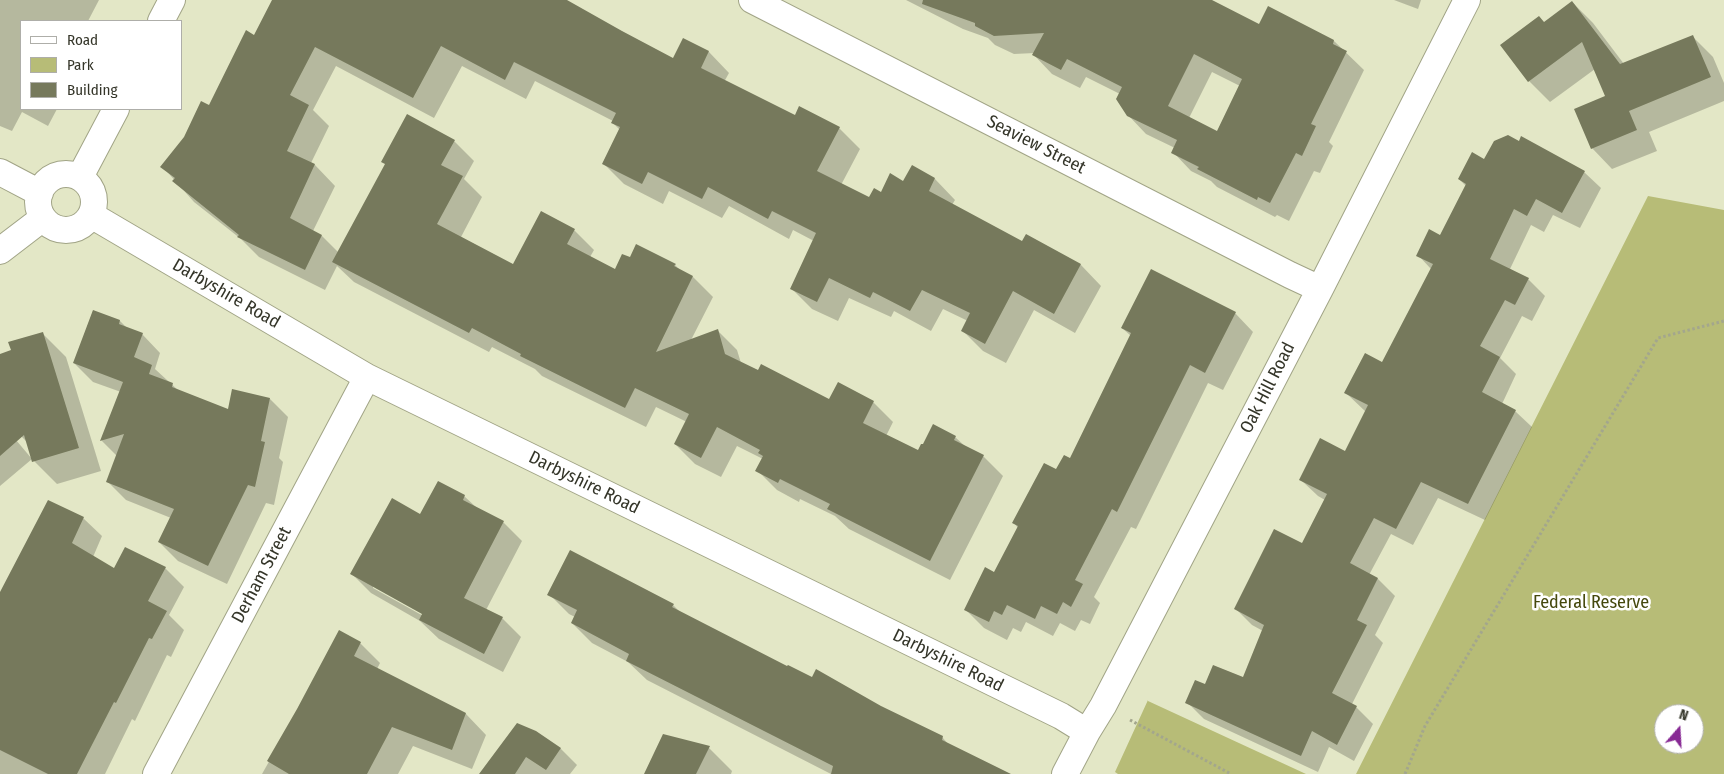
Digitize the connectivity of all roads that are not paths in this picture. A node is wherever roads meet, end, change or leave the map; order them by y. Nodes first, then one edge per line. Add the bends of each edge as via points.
1 (172, 0) edge
2 (752, 0) edge
3 (1467, 0) edge
4 (162, 20) edge
5 (115, 110) edge
6 (0, 172) edge
7 (80, 177) junction
8 (42, 205) junction
9 (91, 215) junction
10 (0, 251) edge
11 (1320, 289) junction
12 (367, 377) junction
13 (1087, 732) junction
14 (156, 774) edge
15 (1065, 774) edge

1 - 4 street
2 - 11 street, Seaview Street
3 - 11 street, Oak Hill Road
5 - 7 street
6 - 8 street
7 - 8 street via 71,174 54,176 47,181
7 - 9 street via 92,189
8 - 9 street via 56,228 72,230
8 - 10 street
9 - 12 street, Darbyshire Road
11 - 13 street, Oak Hill Road
12 - 13 street, Darbyshire Road via 1052,711
12 - 14 street, Derham Street
13 - 15 street, Oak Hill Road

